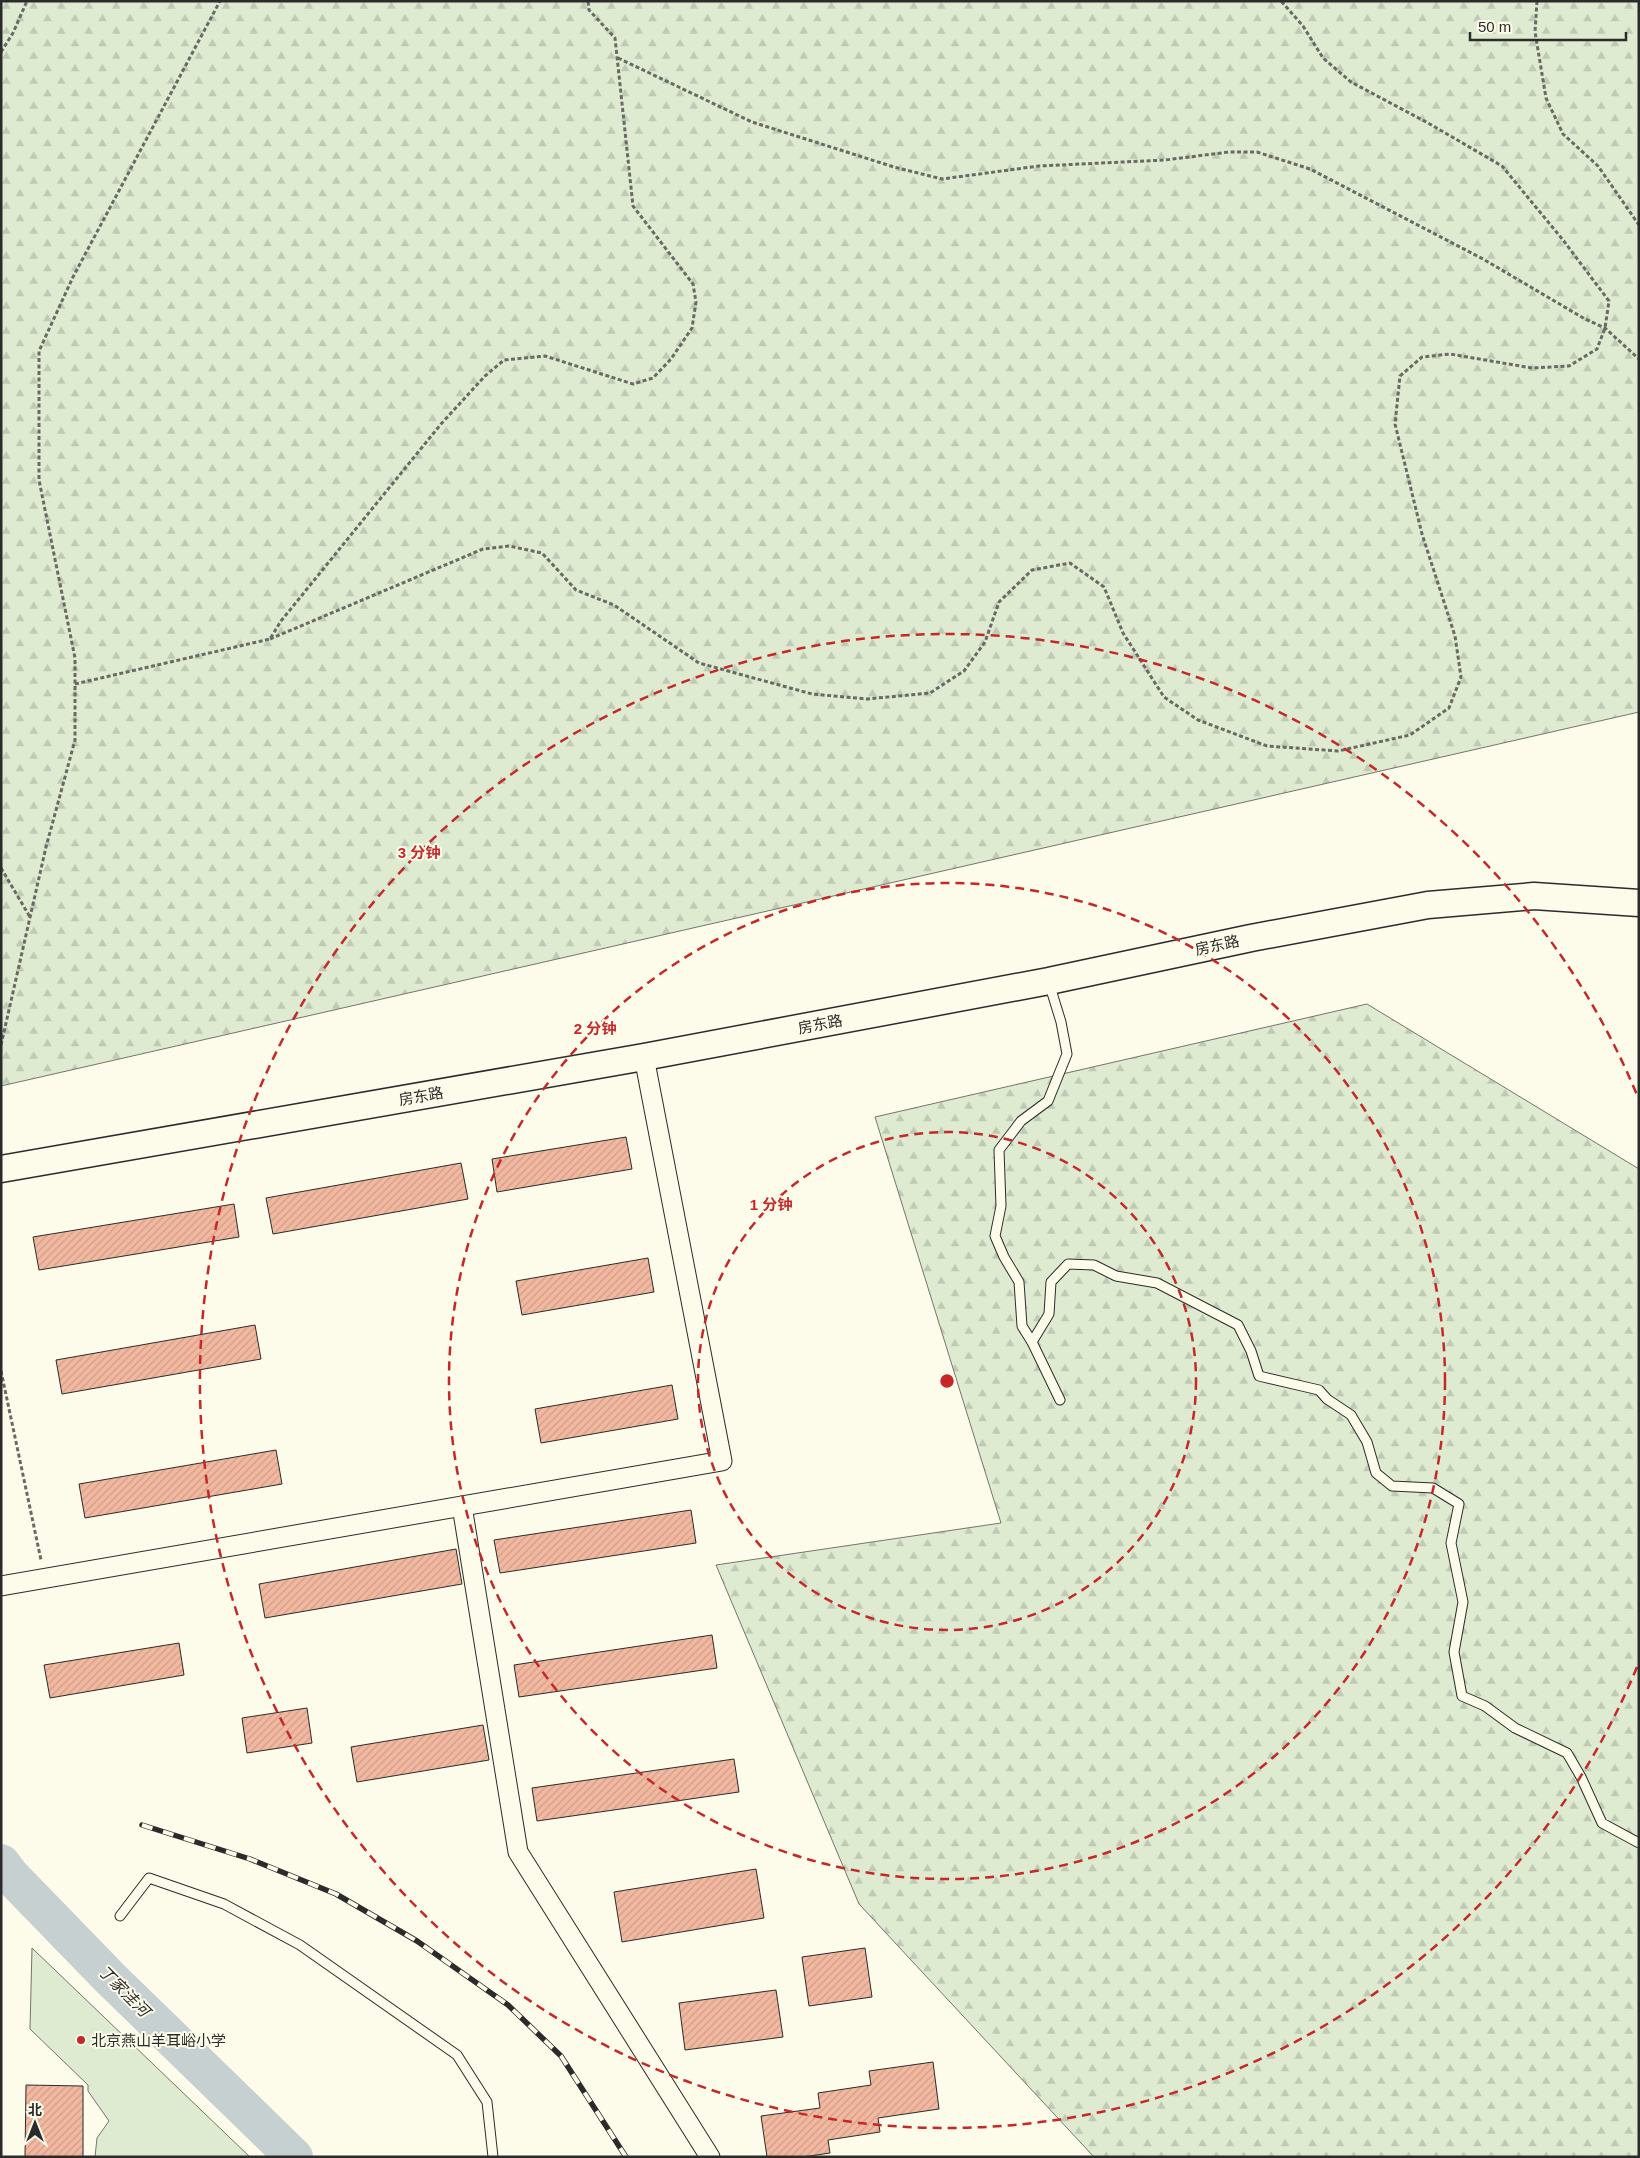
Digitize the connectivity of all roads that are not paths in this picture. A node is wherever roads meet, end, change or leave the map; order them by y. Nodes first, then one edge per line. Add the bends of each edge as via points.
1 (1639, 903) edge
2 (1048, 981) junction
3 (644, 1057) junction
4 (1, 1169) edge
5 (1032, 1342) junction
6 (1060, 1400) dead end
7 (462, 1506) junction
8 (1, 1586) edge
9 (1639, 1843) edge
10 (120, 1916) dead end
11 (493, 2157) edge
12 (710, 2157) edge

1 - 2 main road, 房东路 via 1534,896 1428,905
2 - 3 main road, 房东路
2 - 5 lane via 1067,1054 1048,1101 1020,1121 999,1150 1001,1206 996,1236 1019,1282 1022,1326
3 - 4 main road, 房东路
3 - 7 street via 722,1462
5 - 6 lane
5 - 9 lane via 1048,1314 1051,1282 1068,1264 1094,1265 1116,1276 1157,1283 1238,1325 1251,1350 1259,1376 1319,1390 1351,1415 1367,1442 1376,1473 1392,1486 1433,1488 1459,1504 1451,1543 1463,1602 1454,1652 1462,1696 1485,1706 1515,1728 1567,1752 1602,1823
7 - 8 street
7 - 12 street via 518,1852
10 - 11 lane via 149,1878 224,1904 300,1945 457,2055 487,2102

